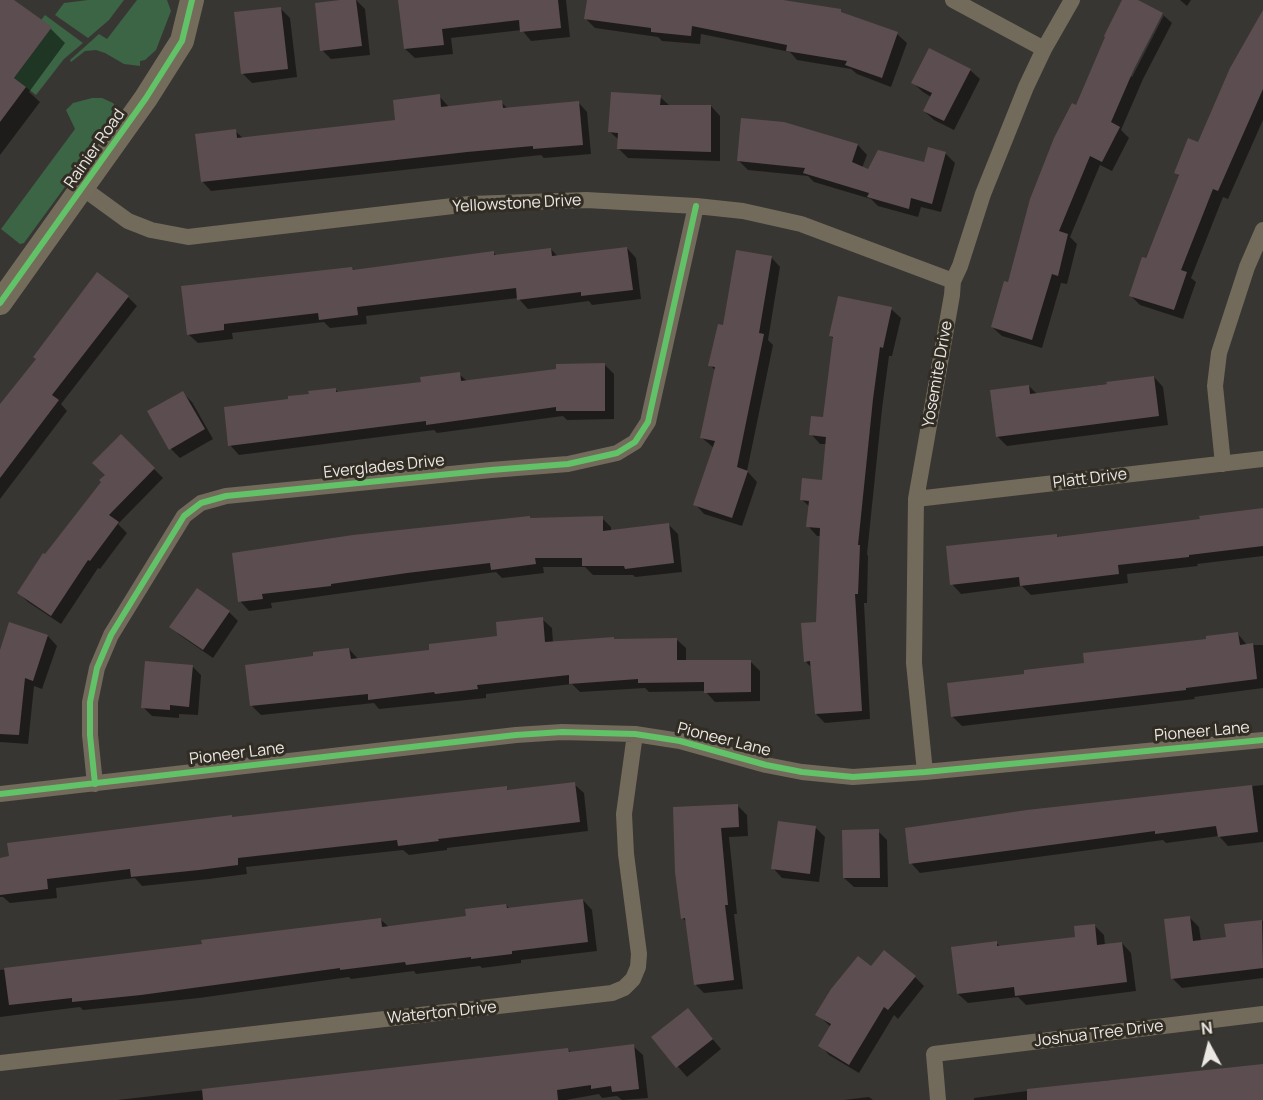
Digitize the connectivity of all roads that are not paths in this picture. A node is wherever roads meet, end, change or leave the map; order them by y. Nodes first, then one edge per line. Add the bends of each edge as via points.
1 (192, 0) edge
2 (953, 0) edge
3 (1072, 0) edge
4 (1044, 49) junction
5 (84, 189) junction
6 (696, 206) junction
7 (1263, 230) edge
8 (953, 281) junction
9 (0, 303) edge
10 (1263, 459) edge
11 (1223, 464) junction
12 (916, 499) junction
13 (635, 734) junction
14 (1263, 740) edge
15 (925, 772) junction
16 (95, 784) junction
17 (0, 794) edge
18 (1263, 1014) edge
19 (0, 1063) edge
20 (938, 1100) edge

1 - 5 street, Rainier Road via 182,41
2 - 4 street
3 - 4 street, Yosemite Drive
4 - 8 street, Yosemite Drive via 983,194
5 - 6 street, Yellowstone Drive via 128,221 188,237 470,204 586,200
5 - 9 street, Rainier Road
6 - 8 street, Yellowstone Drive via 743,211 801,224
6 - 16 street, Everglades Drive via 648,422 635,441 618,453 568,464 226,496 201,503 184,516 111,635 97,668 90,702
7 - 11 street via 1219,353 1215,386
8 - 12 street, Yosemite Drive
10 - 11 street, Platt Drive
11 - 12 street, Platt Drive
12 - 15 street, Yosemite Drive via 914,663
13 - 15 street, Pioneer Lane via 680,741 802,772 853,777
13 - 16 street, Pioneer Lane via 516,735
13 - 19 street, Waterton Drive via 624,814 639,967 624,988 612,993
14 - 15 street, Pioneer Lane
16 - 17 street, Pioneer Lane
18 - 20 street, Joshua Tree Drive via 934,1054

